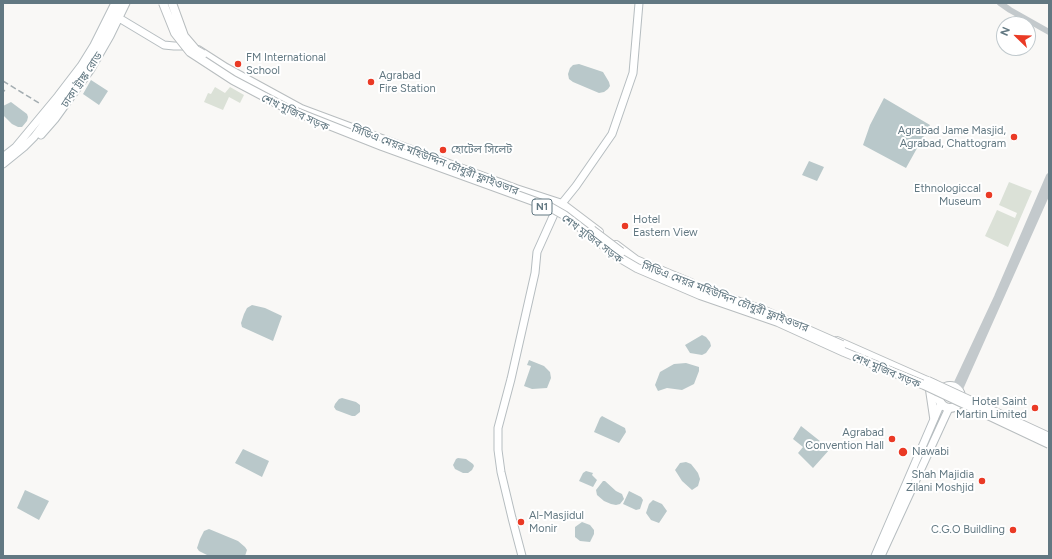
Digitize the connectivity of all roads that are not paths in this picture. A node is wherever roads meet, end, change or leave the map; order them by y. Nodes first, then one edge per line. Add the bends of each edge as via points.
1 (115, 3) edge
2 (121, 3) edge
3 (126, 3) edge
4 (164, 3) edge
5 (172, 3) edge
6 (175, 3) edge
7 (640, 3) edge
8 (1000, 3) edge
9 (119, 18) junction
10 (1049, 32) edge
11 (192, 43) junction
12 (183, 47) junction
13 (41, 127) junction
14 (24, 148) junction
15 (14, 149) junction
16 (3, 157) edge
17 (3, 164) edge
18 (1049, 176) edge
19 (1049, 189) edge
20 (562, 204) junction
21 (555, 212) junction
22 (930, 390) junction
23 (941, 395) junction
24 (958, 395) junction
25 (949, 408) junction
26 (934, 418) junction
27 (1049, 438) edge
28 (1049, 446) edge
29 (522, 556) edge
30 (875, 556) edge
31 (881, 556) edge

1 - 15 main road via 81,66
2 - 13 main road, ঢাকা ট্রাঙ্ক রোড via 96,52
3 - 9 main road, ঢাকা ট্রাঙ্ক রোড
4 - 12 highway
4 - 28 highway, bridge via 175,33 190,52 233,80 286,108 550,207 637,268 700,295 778,322 924,385
5 - 27 highway, সিডিএ মেয়র মহিউদ্দিন চৌধুরী ফ্লাইওভার, bridge via 184,36 196,50 290,105 563,208 630,259 670,278 765,311 950,391
6 - 11 highway, শেখ মুজিব সড়ক / N1
7 - 20 main road via 633,73 612,134
8 - 10 street
9 - 12 main road via 164,45
9 - 14 main road, ঢাকা ট্রাঙ্ক রোড via 79,87 55,119
11 - 12 highway
11 - 20 highway, শেখ মুজিব সড়ক / N1 via 226,68 301,109 509,187
12 - 21 highway, শেখ মুজিব সড়ক / N1 via 191,56 297,116
13 - 14 main road, ঢাকা ট্রাঙ্ক রোড
13 - 15 main road, ঢাকা ট্রাঙ্ক রোড
14 - 17 main road, ঢাকা ট্রাঙ্ক রোড
15 - 16 main road, ঢাকা ট্রাঙ্ক রোড
18 - 24 street
19 - 24 street
20 - 21 main road
20 - 23 highway, শেখ মুজিব সড়ক / N1 via 636,260 727,298 783,316
21 - 22 highway, শেখ মুজিব সড়ক / N1 via 637,271 725,308 780,326
21 - 29 main road via 537,252 528,305 498,428 501,472
22 - 23 highway, শেখ মুজিব সড়ক / N1
22 - 26 highway
23 - 24 highway via 948,386
23 - 25 highway
23 - 26 main road
24 - 25 highway via 952,408
24 - 27 highway
24 - 28 highway
25 - 31 main road
26 - 30 main road

